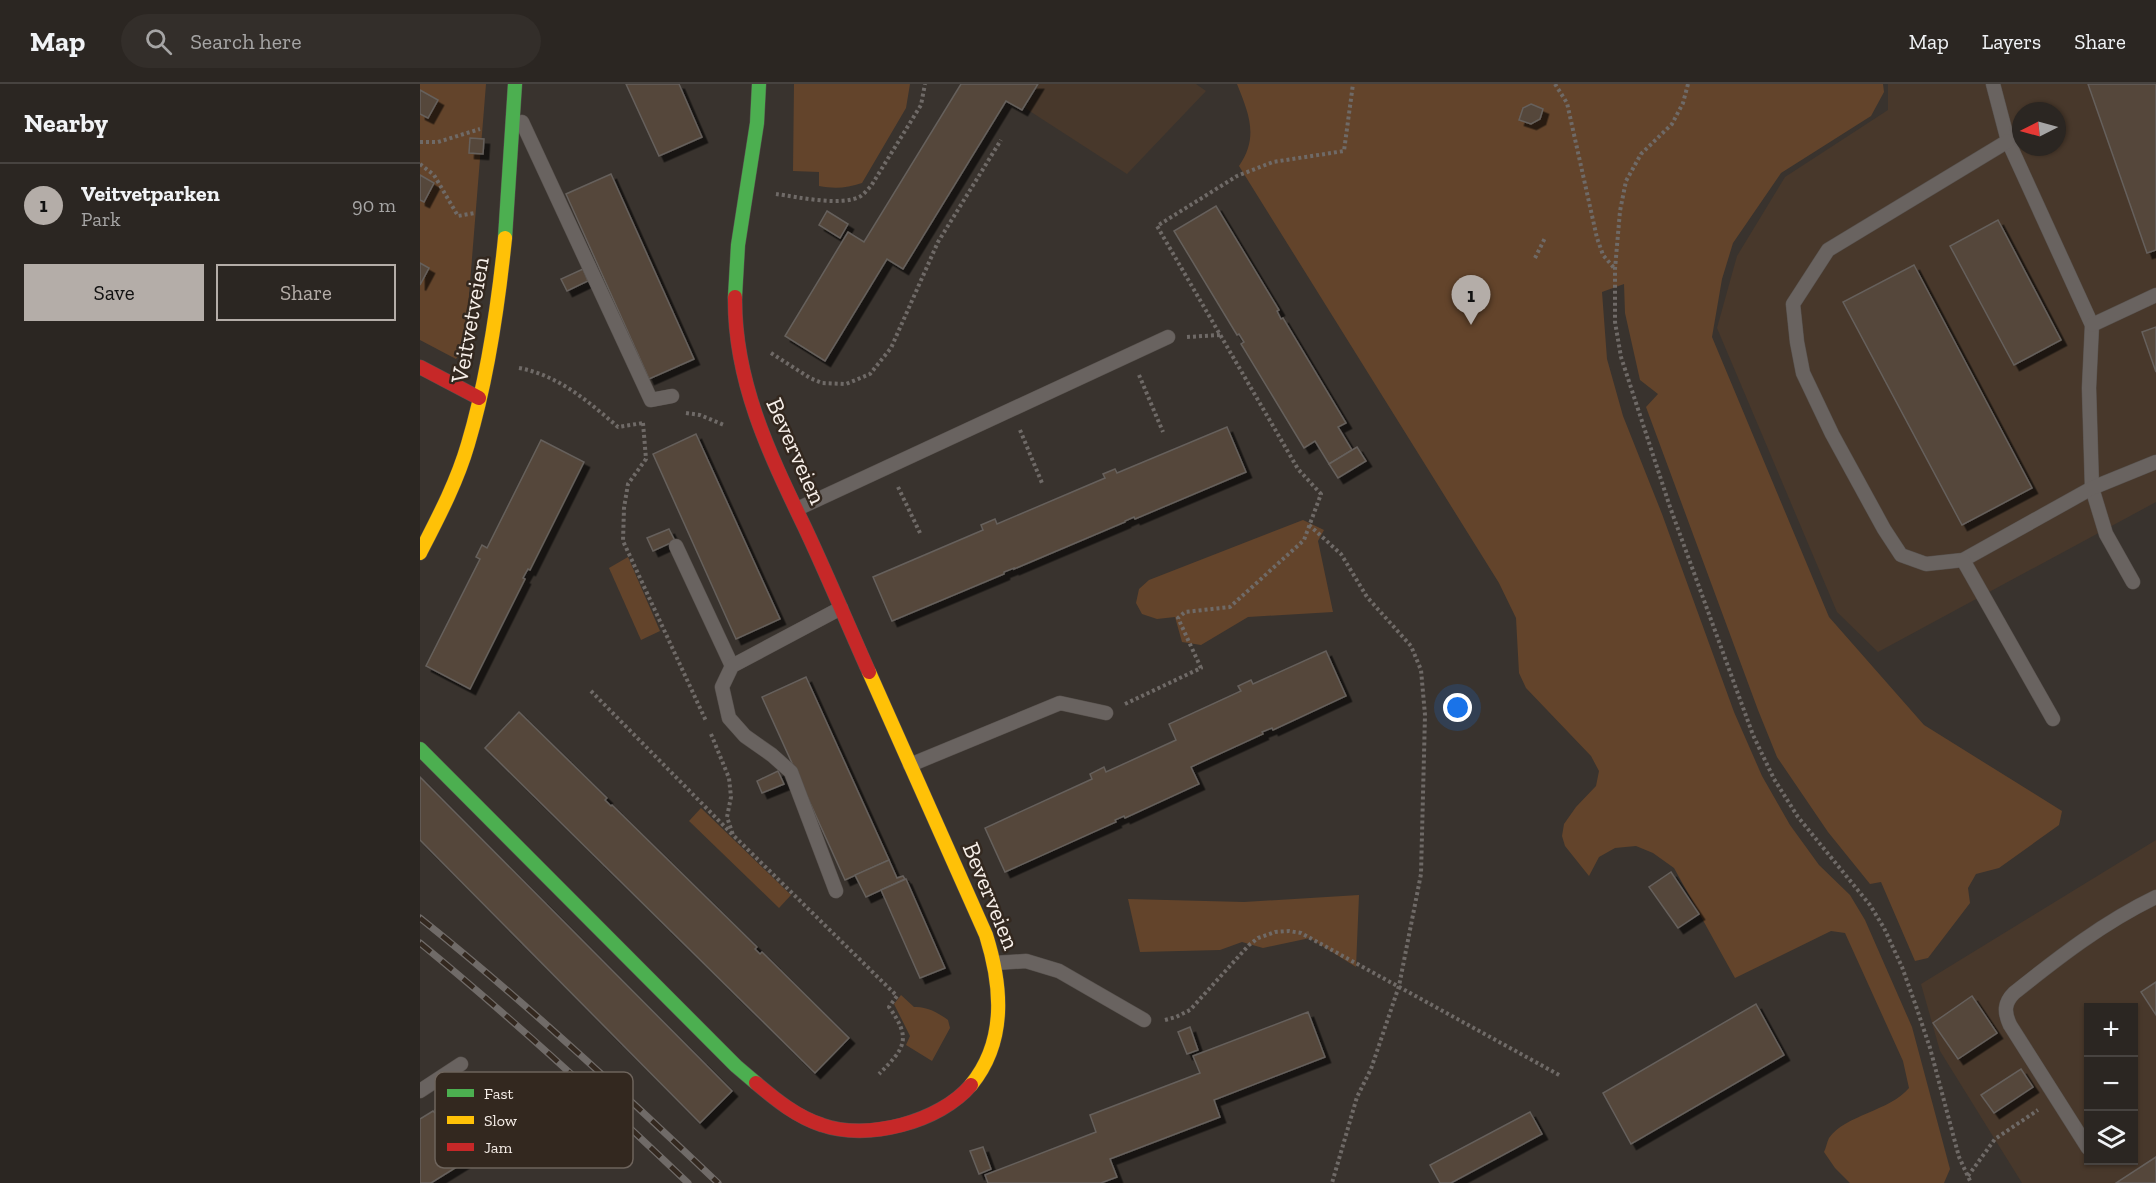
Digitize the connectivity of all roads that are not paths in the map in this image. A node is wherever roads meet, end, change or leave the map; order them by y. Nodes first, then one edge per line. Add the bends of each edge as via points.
1 (515, 84) edge
2 (759, 84) edge
3 (1993, 84) edge
4 (514, 106) junction
5 (2008, 141) junction
6 (2156, 295) edge
7 (2092, 324) junction
8 (1168, 337) road end
9 (420, 368) edge
10 (672, 396) dead end
11 (479, 398) junction
12 (2156, 462) edge
13 (2092, 488) junction
14 (797, 509) junction
15 (676, 546) dead end
16 (420, 553) edge
17 (1963, 560) junction
18 (2133, 582) dead end
19 (841, 608) junction
20 (732, 666) junction
21 (1106, 713) road end
22 (2053, 719) dead end
23 (420, 749) edge
24 (910, 765) junction
25 (836, 891) dead end
26 (2156, 897) edge
27 (995, 963) junction
28 (1144, 1020) road end
29 (461, 1064) dead end
30 (449, 1072) edge
31 (435, 1081) edge
32 (420, 1091) edge
33 (2084, 1142) edge

1 - 4 street, Veitvetveien
2 - 14 street, Beverveien via 735,272 737,341 750,404
3 - 5 lane
4 - 10 lane via 651,400
4 - 11 street, Veitvetveien via 505,250 489,359
5 - 7 lane
5 - 17 lane via 1828,250 1793,304 1803,373 1832,434 1901,555 1926,564
6 - 7 lane
7 - 13 lane
8 - 14 lane
9 - 11 street
11 - 16 street, Veitvetveien via 467,446
12 - 13 lane
13 - 17 lane
13 - 18 lane via 2106,534
14 - 19 street, Beverveien
15 - 20 lane
17 - 22 lane
19 - 20 lane
19 - 24 street, Beverveien
20 - 25 lane via 722,687 729,718 745,736 791,772
21 - 24 lane via 1060,703
23 - 27 street, Beverveien via 736,1066 768,1094 818,1124 861,1131 890,1128 917,1121 961,1094 978,1076 995,1037 999,1011
24 - 27 street, Beverveien
26 - 33 lane via 2127,911 2064,953 2007,999 2010,1025
27 - 28 lane via 1026,961 1059,970
29 - 30 lane
31 - 32 lane

